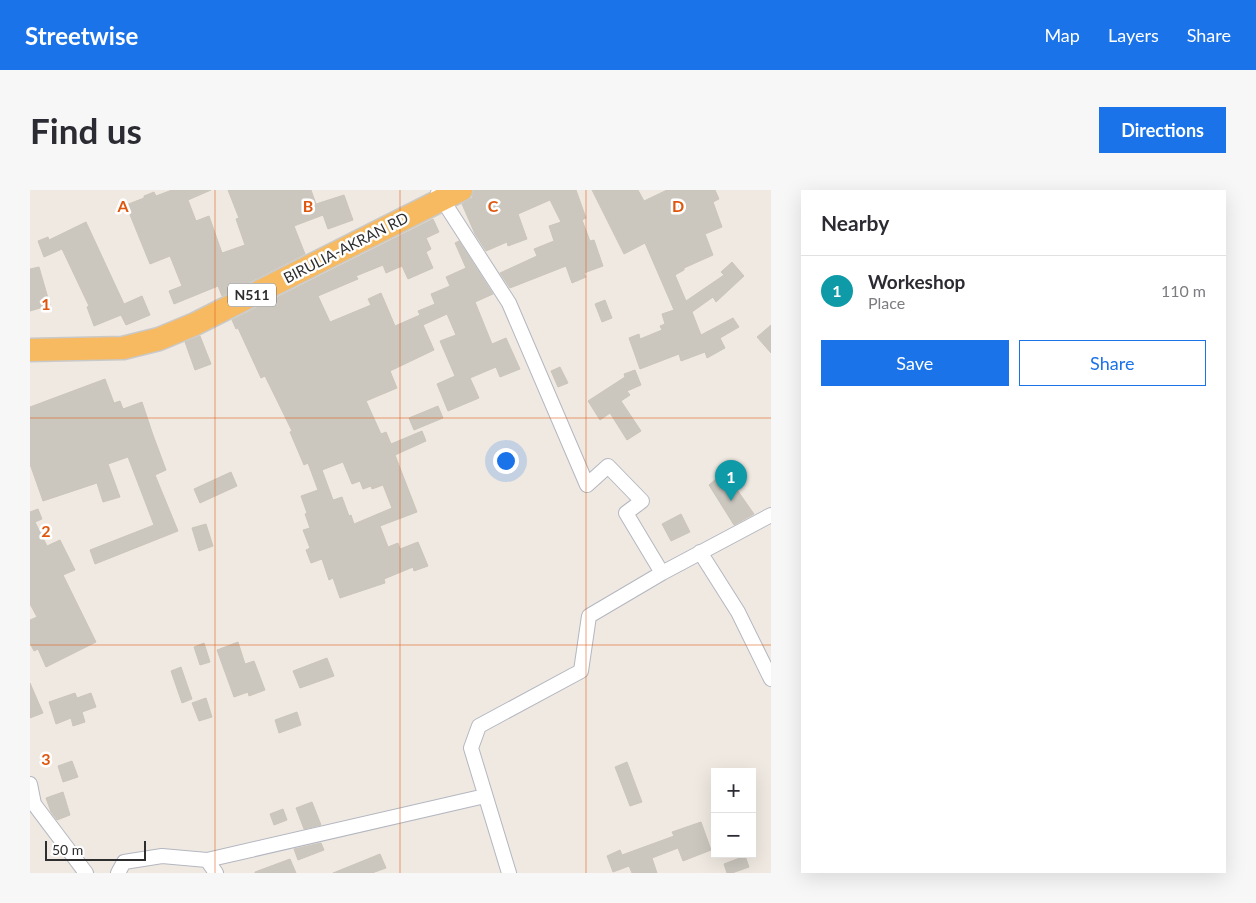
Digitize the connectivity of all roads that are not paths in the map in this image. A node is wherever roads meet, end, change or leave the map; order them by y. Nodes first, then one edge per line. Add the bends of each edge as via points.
1 (447, 194) edge
2 (30, 350) edge
3 (771, 515) edge
4 (700, 552) junction
5 (662, 573) junction
6 (771, 679) edge
7 (30, 784) edge
8 (485, 796) junction
9 (207, 860) junction
10 (86, 873) edge
11 (118, 873) edge
12 (216, 873) edge
13 (509, 873) edge

1 - 2 highway, BIRULIA-AKRAN RD / N511 via 195,324 159,339 123,348
1 - 5 street via 508,303 587,486 608,466 642,501 626,513
3 - 4 street
4 - 5 street
4 - 6 street via 738,612
5 - 8 street via 588,616 581,671 479,726 470,748
7 - 10 street via 34,804
8 - 9 street
8 - 13 street
9 - 11 street via 162,856 124,862
9 - 12 street

